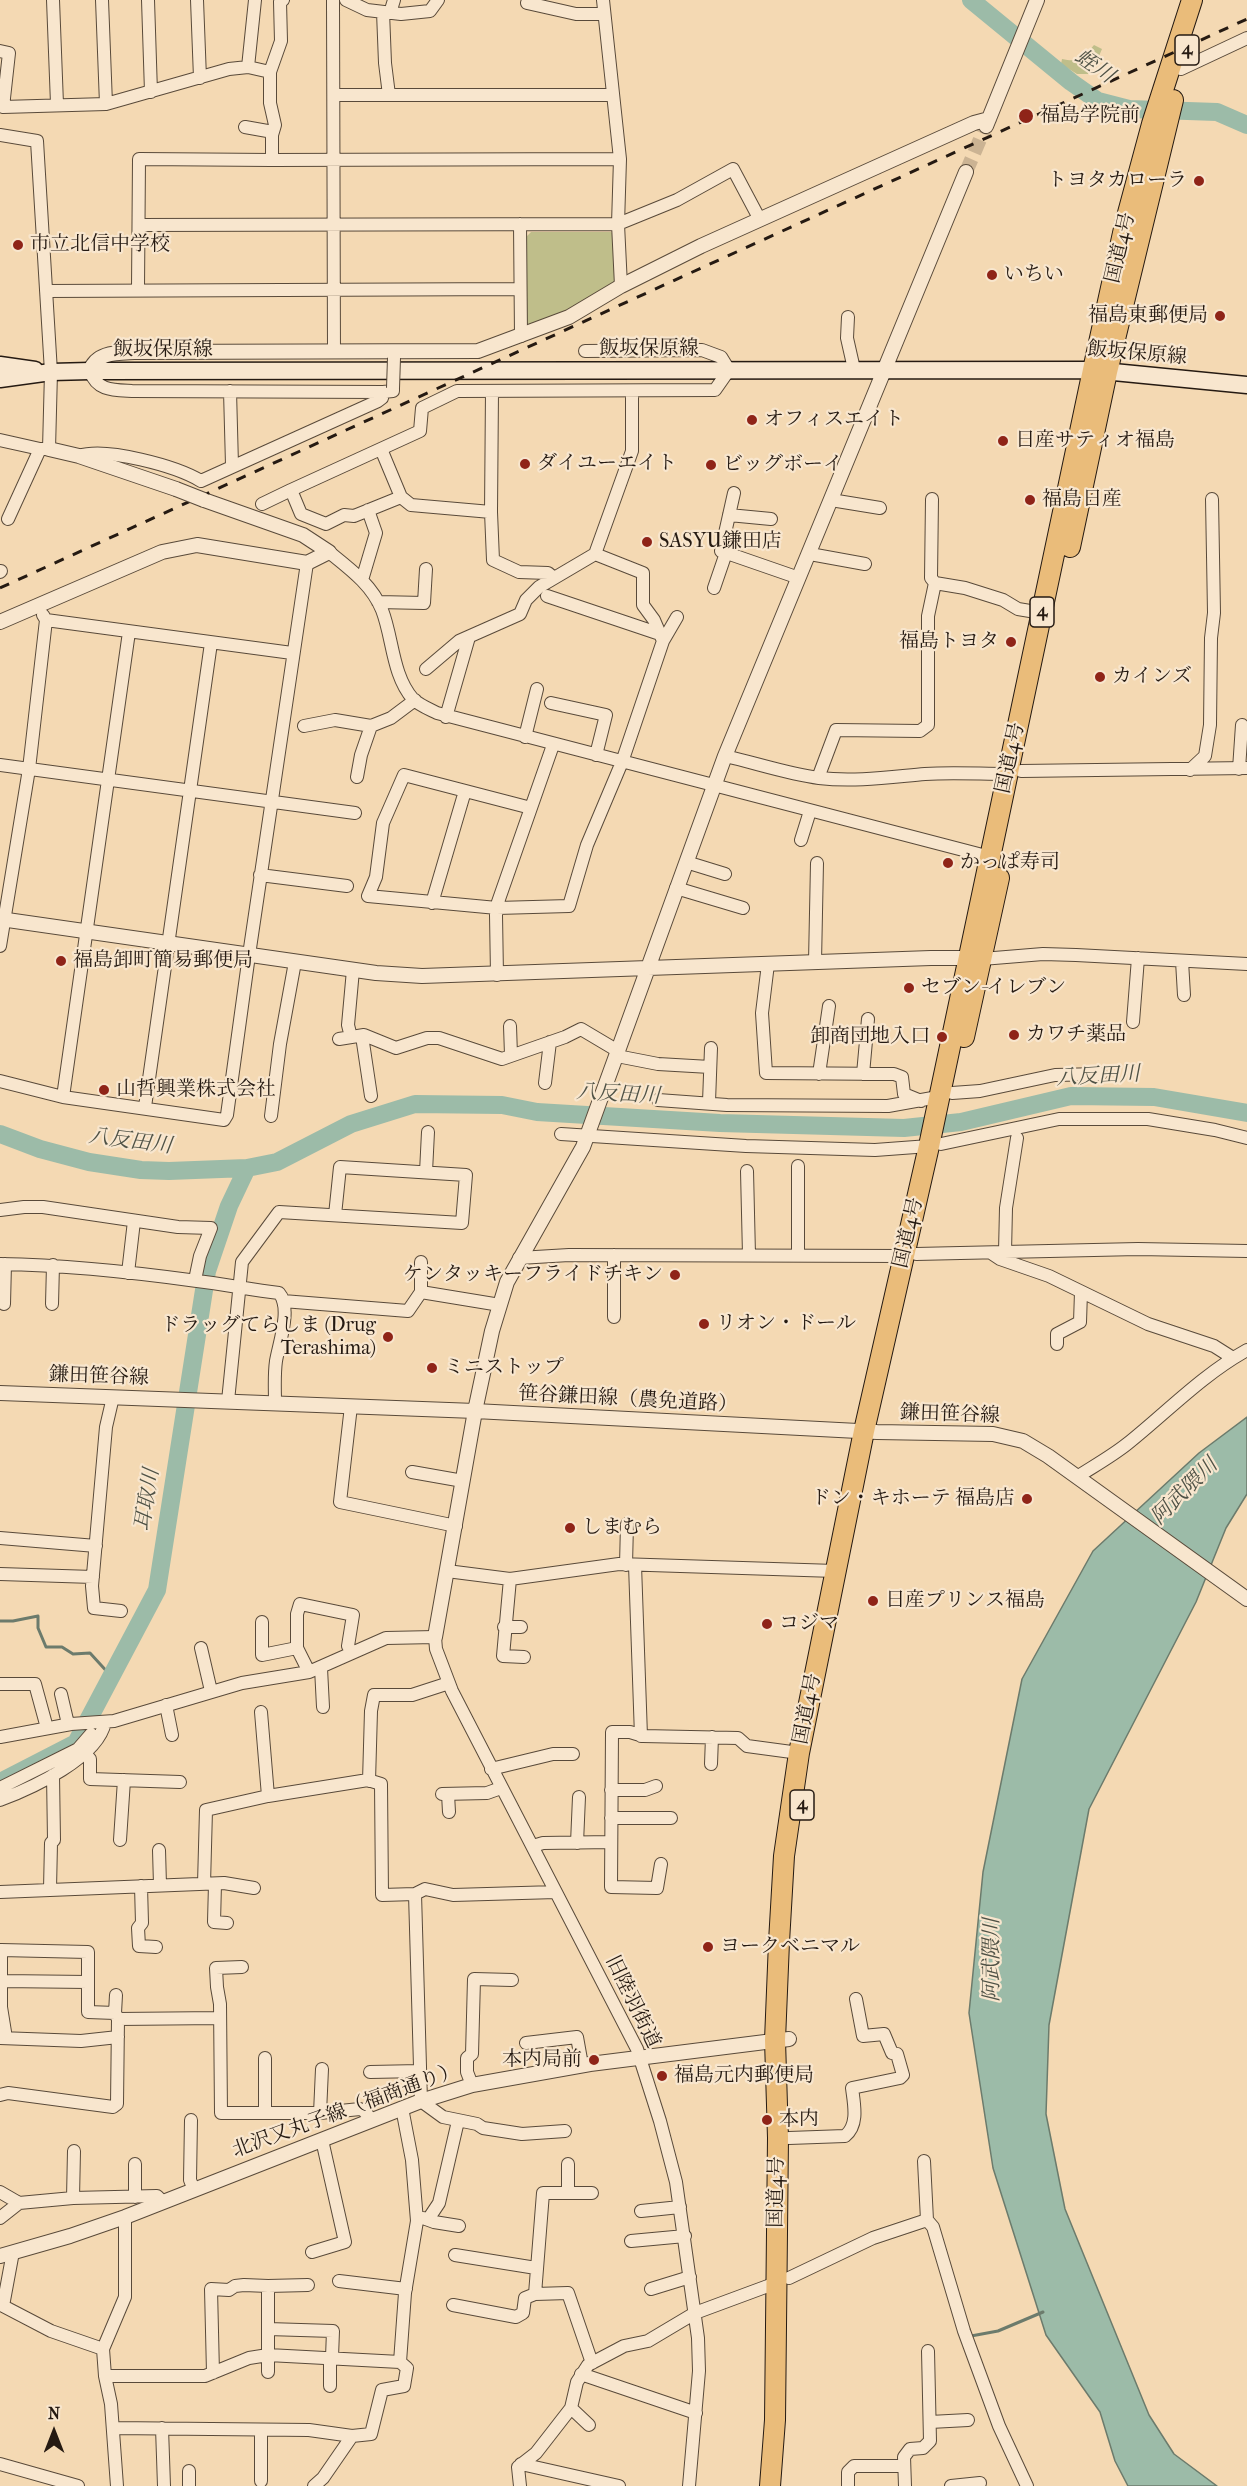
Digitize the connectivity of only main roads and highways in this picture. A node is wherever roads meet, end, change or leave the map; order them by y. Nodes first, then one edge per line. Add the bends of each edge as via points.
1 (1192, 0) edge
2 (1204, 0) edge
3 (1166, 100) junction
4 (0, 365) edge
5 (1100, 371) junction
6 (51, 372) junction
7 (0, 379) edge
8 (1247, 385) edge
9 (1014, 772) junction
10 (974, 958) junction
11 (871, 1432) junction
12 (782, 2039) junction
13 (782, 2281) junction
14 (770, 2486) edge
15 (782, 2486) edge

1 - 3 highway, 国道4号 / 4
2 - 3 highway, 国道4号 / 4 via 1181,69
3 - 5 highway, 国道4号 / 4 via 1125,224
4 - 6 main road, 飯坂保原線
5 - 6 main road, 飯坂保原線
5 - 8 main road, 飯坂保原線
5 - 9 highway, 国道4号 / 4
5 - 9 highway, 国道4号 / 4 via 1042,614
6 - 7 main road, 飯坂保原線
9 - 10 highway, 国道4号 / 4
9 - 10 highway, 国道4号 / 4 via 990,857
10 - 11 highway, 国道4号 / 4 via 940,1098 935,1142
11 - 12 highway, 国道4号 / 4 via 809,1756 793,1882
11 - 12 highway, 国道4号 / 4 via 835,1571 799,1753 784,1856
12 - 13 highway, 国道4号 / 4 via 778,2138
12 - 13 highway, 国道4号 / 4 via 789,2138
13 - 14 highway, 国道4号 / 4
13 - 15 highway, 国道4号 / 4 via 788,2389

